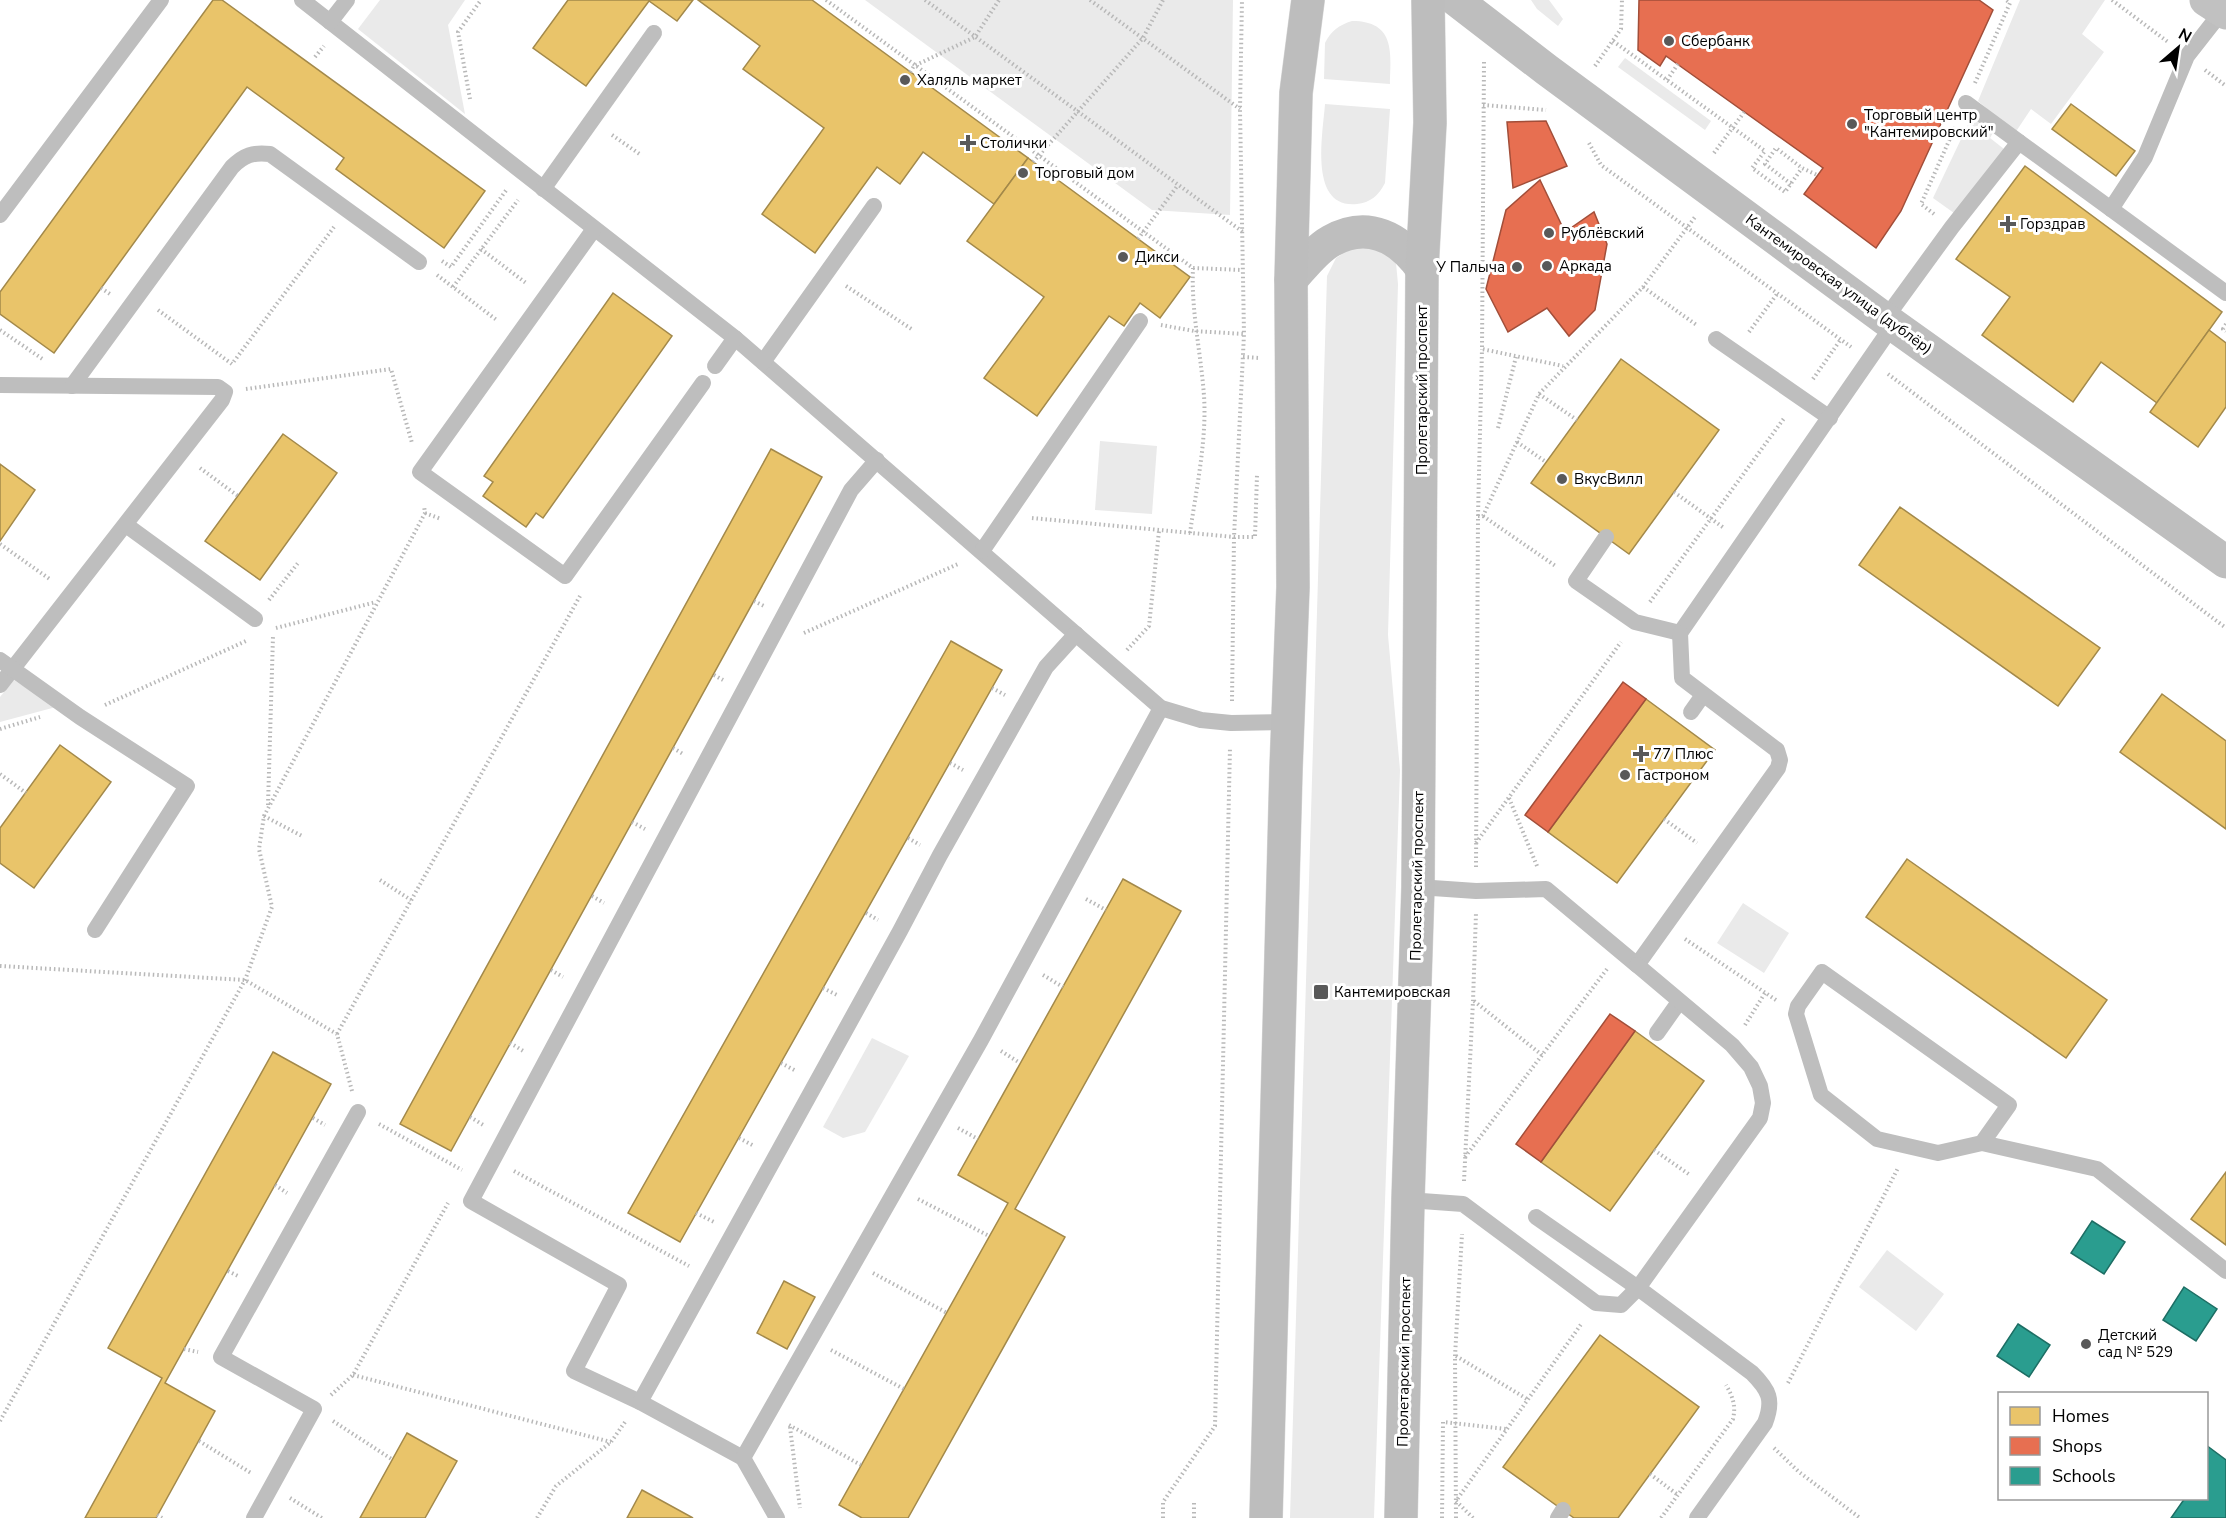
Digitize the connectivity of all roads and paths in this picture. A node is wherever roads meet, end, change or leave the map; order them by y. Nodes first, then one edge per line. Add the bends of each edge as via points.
1 (161, 0) edge
2 (302, 0) edge
3 (347, 0) edge
4 (481, 0) edge
5 (926, 0) edge
6 (999, 0) edge
7 (1090, 0) edge
8 (1163, 0) edge
9 (1242, 0) edge
10 (1308, 0) edge
11 (1428, 0) edge
12 (1622, 0) edge
13 (829, 1) edge
14 (2218, 8) edge
15 (1469, 9) edge
16 (330, 22) junction
17 (654, 33) dead end
18 (975, 37) junction
19 (1143, 38) junction
20 (1613, 41) junction
21 (327, 42) dead end
22 (315, 57) dead end
23 (1678, 64) dead end
24 (914, 66) junction
25 (1595, 66) dead end
26 (910, 72) dead end
27 (1667, 80) junction
28 (1965, 103) dead end
29 (1483, 105) junction
30 (471, 106) dead end
31 (1240, 109) junction
32 (1552, 111) dead end
33 (1745, 111) dead end
34 (1077, 112) junction
35 (592, 121) junction
36 (1733, 128) junction
37 (1584, 134) dead end
38 (2019, 142) junction
39 (641, 155) dead end
40 (1038, 156) junction
41 (1712, 156) dead end
42 (1033, 162) dead end
43 (1802, 168) junction
44 (1818, 175) dead end
45 (511, 184) dead end
46 (1791, 184) junction
47 (1178, 185) junction
48 (543, 189) junction
49 (523, 193) dead end
50 (874, 206) dead end
51 (347, 209) junction
52 (2112, 209) junction
53 (0, 215) edge
54 (1686, 228) junction
55 (594, 229) junction
56 (1143, 232) junction
57 (1243, 232) junction
58 (1138, 239) dead end
59 (481, 249) junction
60 (441, 260) dead end
61 (419, 262) joint
62 (1193, 268) junction
63 (1422, 269) junction
64 (1242, 270) junction
65 (826, 273) junction
66 (1291, 280) junction
67 (453, 287) junction
68 (1643, 287) junction
69 (2226, 293) edge
70 (1777, 294) junction
71 (138, 296) junction
72 (545, 297) junction
73 (1140, 321) dead end
74 (1889, 322) junction
75 (2226, 324) edge
76 (0, 330) edge
77 (913, 330) dead end
78 (1194, 331) junction
79 (2226, 331) edge
80 (1244, 334) junction
81 (518, 335) junction
82 (735, 338) junction
83 (1716, 339) joint
84 (1841, 339) junction
85 (1482, 349) junction
86 (1734, 352) junction
87 (1243, 357) junction
88 (1516, 357) junction
89 (1261, 358) dead end
90 (1869, 360) junction
91 (763, 362) junction
92 (51, 366) dead end
93 (715, 366) dead end
94 (1564, 366) junction
95 (703, 383) dead end
96 (0, 385) edge
97 (72, 386) junction
98 (225, 392) junction
99 (1539, 393) junction
100 (1799, 397) junction
101 (1830, 418) junction
102 (1577, 420) dead end
103 (1497, 428) dead end
104 (1517, 442) junction
105 (180, 454) junction
106 (877, 460) junction
107 (1546, 462) dead end
108 (1257, 465) dead end
109 (420, 472) junction
110 (1674, 492) dead end
111 (238, 496) dead end
112 (1006, 516) junction
113 (1478, 516) junction
114 (1483, 516) junction
115 (1711, 519) junction
116 (126, 525) junction
117 (1159, 531) junction
118 (1190, 533) junction
119 (1234, 537) junction
120 (1606, 537) dead end
121 (1744, 542) junction
122 (0, 544) edge
123 (983, 551) junction
124 (2226, 562) edge
125 (298, 563) dead end
126 (1576, 580) junction
127 (585, 588) dead end
128 (71, 595) junction
129 (377, 602) junction
130 (255, 619) junction
131 (1635, 622) junction
132 (2226, 628) edge
133 (274, 629) junction
134 (1680, 633) junction
135 (1076, 634) junction
136 (765, 650) junction
137 (1123, 654) dead end
138 (6, 665) edge
139 (0, 685) edge
140 (1703, 695) junction
141 (1161, 708) junction
142 (1691, 712) dead end
143 (75, 713) junction
144 (1287, 722) junction
145 (1231, 723) junction
146 (0, 729) edge
147 (0, 774) edge
148 (26, 793) dead end
149 (1509, 798) junction
150 (268, 809) junction
151 (264, 816) junction
152 (1664, 819) dead end
153 (302, 836) dead end
154 (1476, 843) junction
155 (1715, 856) junction
156 (380, 880) dead end
157 (1418, 887) junction
158 (1546, 889) junction
159 (1476, 891) junction
160 (411, 900) junction
161 (1665, 926) junction
162 (95, 930) dead end
163 (1637, 965) junction
164 (0, 966) edge
165 (245, 980) junction
166 (1473, 1000) junction
167 (1679, 1002) junction
168 (1657, 1033) dead end
169 (337, 1034) junction
170 (1732, 1046) junction
171 (1542, 1055) dead end
172 (358, 1112) junction
173 (1982, 1143) junction
174 (1910, 1146) junction
175 (1654, 1150) dead end
176 (493, 1160) junction
177 (1696, 1166) dead end
178 (1690, 1175) junction
179 (481, 1180) junction
180 (1683, 1184) dead end
181 (897, 1187) junction
182 (1710, 1189) junction
183 (1408, 1200) junction
184 (448, 1202) dead end
185 (1463, 1204) junction
186 (1536, 1217) dead end
187 (989, 1236) dead end
188 (854, 1263) junction
189 (2226, 1271) edge
190 (708, 1276) junction
191 (1638, 1288) junction
192 (1596, 1303) junction
193 (947, 1313) dead end
194 (810, 1339) junction
195 (1455, 1356) junction
196 (353, 1375) junction
197 (1724, 1382) dead end
198 (904, 1389) dead end
199 (1527, 1399) junction
200 (1770, 1399) junction
201 (640, 1402) junction
202 (314, 1409) junction
203 (2, 1413) edge
204 (768, 1413) junction
205 (0, 1421) edge
206 (1456, 1424) junction
207 (790, 1426) junction
208 (1506, 1429) junction
209 (1759, 1433) junction
210 (610, 1442) junction
211 (743, 1458) junction
212 (393, 1460) dead end
213 (861, 1465) dead end
214 (1650, 1474) dead end
215 (1677, 1494) junction
216 (1194, 1501) dead end
217 (1456, 1501) junction
218 (157, 1515) dead end
219 (1699, 1515) edge
220 (162, 1518) edge
221 (254, 1518) edge
222 (537, 1518) edge
223 (777, 1518) edge
224 (802, 1518) edge
225 (1163, 1518) edge
226 (1194, 1518) edge
227 (1266, 1518) edge
228 (1401, 1518) edge
229 (1442, 1518) edge
230 (1456, 1518) edge
231 (1473, 1518) edge
232 (1661, 1518) edge
233 (1860, 1518) edge

1 - 53 lane
2 - 16 lane
3 - 16 lane
4 - 30 path via 458,32
5 - 18 path
6 - 18 path
7 - 19 path
8 - 19 path
9 - 31 path
10 - 66 main road via 1296,93
11 - 63 main road, Пролетарский проспект via 1430,123
12 - 20 path via 1621,29
13 - 24 path
14 - 52 lane via 2187,56 2145,157
15 - 29 path via 1485,75
15 - 74 street, Кантемировская улица (дублёр)
16 - 48 lane
17 - 35 lane
18 - 24 path
18 - 34 path
19 - 31 path
19 - 34 path
20 - 25 path
20 - 27 path
21 - 22 path
23 - 27 path
24 - 26 path
24 - 40 path
27 - 36 path
28 - 38 lane
29 - 32 path
29 - 85 path
31 - 57 path
33 - 36 path
34 - 40 path
34 - 47 path
35 - 39 path
35 - 48 lane
36 - 41 path
36 - 46 path via 1765,152 1752,168 1785,192
37 - 54 path via 1601,165
38 - 52 lane
38 - 74 lane
40 - 42 path
40 - 56 path
43 - 44 path
43 - 46 path
43 - 46 path via 1776,148 1765,164
45 - 60 path via 451,267
47 - 56 path
47 - 57 path
48 - 55 lane
49 - 59 path
50 - 65 lane
51 - 61 lane
51 - 71 lane via 270,154 256,152 242,157
51 - 71 path via 232,364
52 - 69 lane
54 - 68 path
54 - 70 path
55 - 72 lane
55 - 82 lane
56 - 58 path
56 - 62 path
57 - 64 path
59 - 67 path
59 - 72 path
61 - 67 path
62 - 64 path
62 - 78 path
63 - 66 street via 1399,243 1366,231 1331,241
63 - 157 main road, Пролетарский проспект
64 - 80 path
65 - 77 path
65 - 91 lane
66 - 144 main road via 1293,587
67 - 81 path
68 - 83 path
68 - 94 path
70 - 84 path
70 - 86 path
71 - 97 lane
72 - 81 lane
73 - 112 lane
74 - 90 lane
74 - 124 street, Кантемировская улица (дублёр)
75 - 79 path
76 - 92 path
78 - 80 path
78 - 118 path via 1204,398 1202,451
80 - 87 path
81 - 109 lane
82 - 91 lane
82 - 93 lane
83 - 86 lane
84 - 90 path
84 - 100 path
85 - 88 path
85 - 113 path
86 - 100 lane
87 - 89 path
87 - 119 path
88 - 94 path
88 - 103 path
90 - 101 lane
90 - 132 path
91 - 106 lane
94 - 99 path
95 - 109 lane via 565,576
96 - 97 lane
97 - 98 lane via 218,387
98 - 105 lane
98 - 109 path via 391,369
99 - 102 path
99 - 104 path
100 - 101 lane
100 - 115 path
101 - 121 lane
104 - 107 path
104 - 114 path
105 - 111 path
105 - 116 lane
106 - 123 lane
106 - 136 lane via 851,490
108 - 119 path via 1255,537
109 - 129 path via 425,513
110 - 115 path
112 - 117 path
112 - 123 lane
113 - 114 path
113 - 154 path
114 - 126 path
115 - 121 path
115 - 131 path
116 - 128 lane
116 - 130 lane
117 - 118 path
117 - 137 path via 1149,626
118 - 119 path
119 - 145 path
120 - 126 lane
121 - 134 lane
122 - 128 path
123 - 135 lane
123 - 136 path
125 - 130 path
126 - 131 lane
127 - 160 path
128 - 138 lane
129 - 133 path
129 - 150 path
130 - 133 path
131 - 134 lane
131 - 149 path
133 - 143 path
133 - 150 path
134 - 140 lane via 1682,678
135 - 141 lane
135 - 190 lane via 1046,667
136 - 176 lane
138 - 139 lane
138 - 143 lane
140 - 142 lane
140 - 155 lane via 1777,750 1780,760
141 - 145 lane via 1201,720
141 - 181 lane via 992,1021
143 - 146 path
143 - 162 lane via 187,786
144 - 145 lane
144 - 227 main road
145 - 225 path via 1215,1426 1163,1502
147 - 148 path
149 - 154 path
149 - 158 path
150 - 151 path
151 - 153 path
151 - 165 path via 259,849 272,907
152 - 155 path
154 - 159 path
155 - 161 lane
156 - 160 path
157 - 159 lane
157 - 183 main road, Пролетарский проспект
158 - 159 lane
158 - 163 lane
159 - 166 path
160 - 169 path
161 - 163 lane
161 - 170 path via 1765,993
163 - 167 lane
164 - 165 path
165 - 169 path
165 - 203 path
166 - 171 path
166 - 185 path
167 - 168 lane
167 - 170 lane
169 - 172 path
170 - 182 lane via 1751,1067 1763,1102 1760,1118
172 - 179 path
172 - 202 lane via 221,1357
173 - 174 lane via 1938,1153
173 - 174 lane via 2009,1105 1822,972 1796,1014 1821,1095 1877,1139
173 - 189 lane via 2097,1169
174 - 200 path via 1785,1388
175 - 178 path
176 - 179 lane
176 - 190 path
177 - 178 path
178 - 180 path
178 - 182 path
179 - 201 lane via 471,1201 619,1285 574,1371
181 - 187 path
181 - 188 lane
182 - 191 lane
183 - 185 lane
183 - 228 main road, Пролетарский проспект
184 - 196 path
185 - 192 lane
185 - 195 path
186 - 191 lane
188 - 193 path
188 - 194 lane
190 - 201 lane
191 - 192 lane via 1621,1305
191 - 200 lane via 1752,1374 1764,1385
192 - 199 path
194 - 198 path
194 - 204 lane
195 - 199 path
195 - 206 path
196 - 202 path
196 - 210 path
197 - 215 path via 1732,1394 1733,1419
199 - 208 path
200 - 209 lane via 1770,1411
201 - 210 path
201 - 211 lane
202 - 212 path
202 - 221 lane
203 - 205 path
204 - 207 path
204 - 211 lane
206 - 208 path
206 - 217 path
206 - 229 path via 1443,1422
207 - 213 path
207 - 224 path
208 - 217 path
209 - 219 lane
209 - 233 path via 1799,1472
210 - 222 path via 556,1486
211 - 223 lane
214 - 215 path
215 - 219 path
215 - 232 path
216 - 226 path
217 - 230 path
217 - 231 path
218 - 220 path

